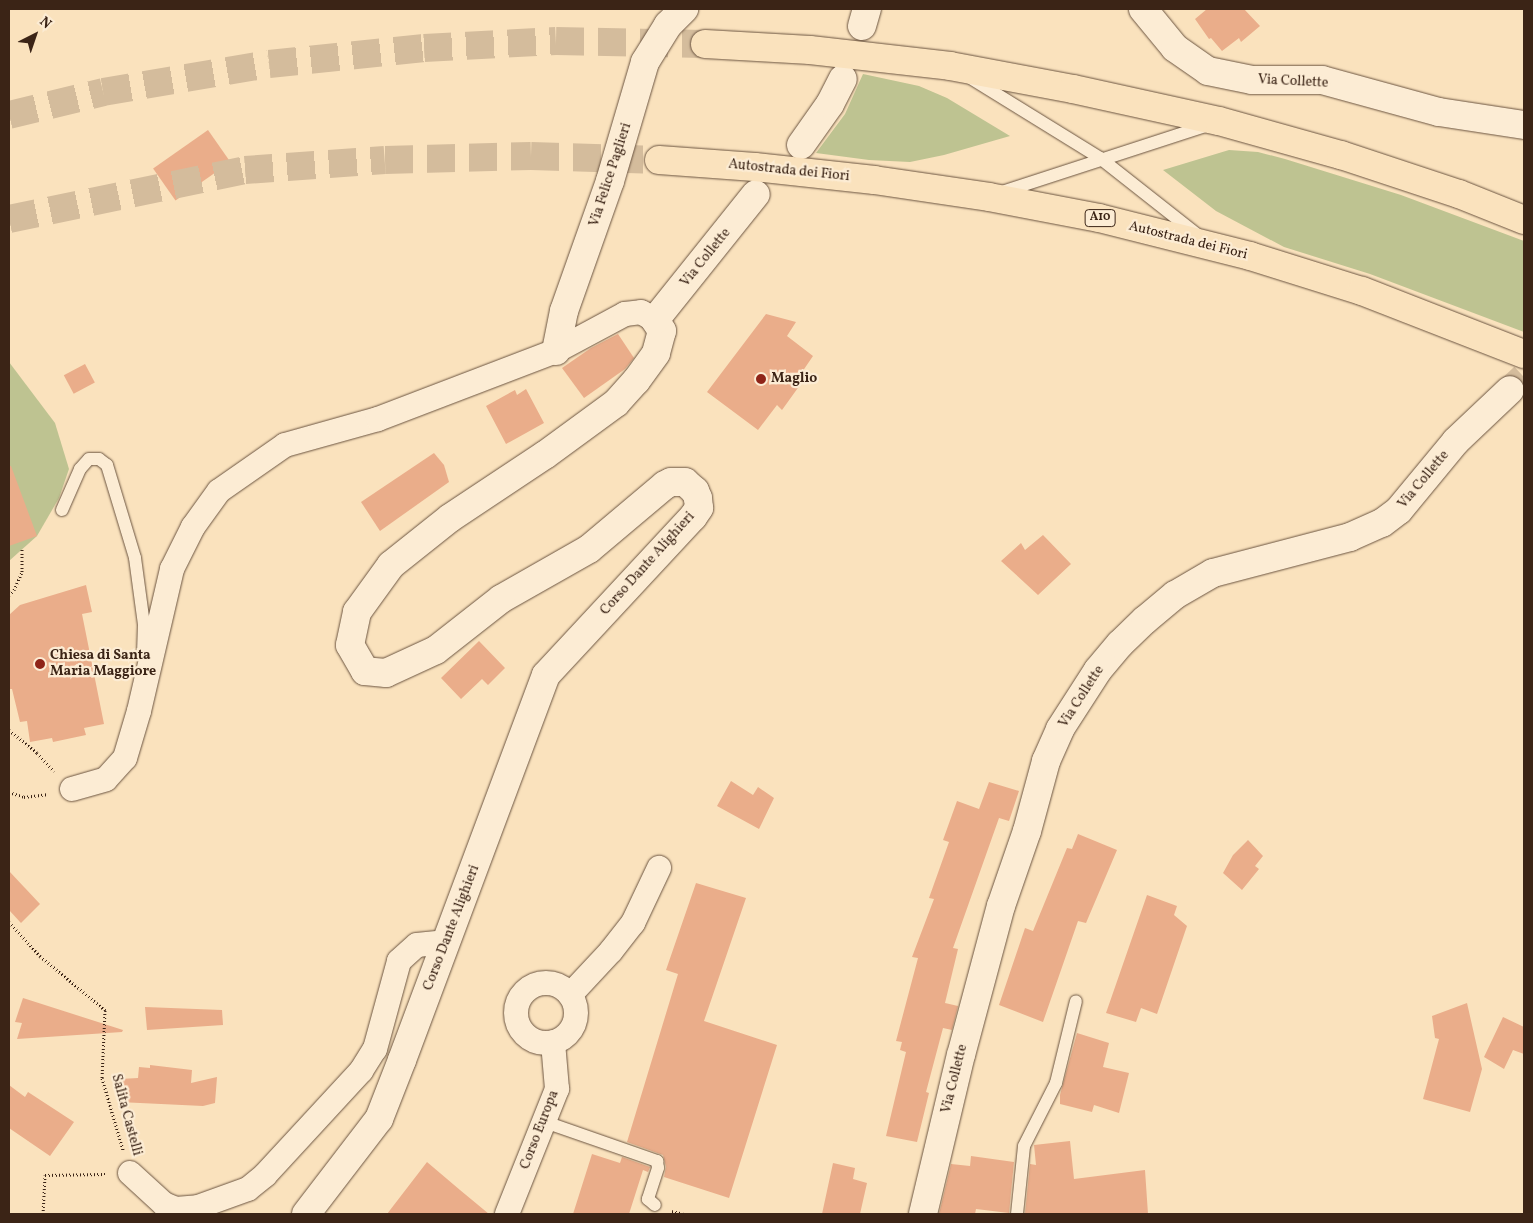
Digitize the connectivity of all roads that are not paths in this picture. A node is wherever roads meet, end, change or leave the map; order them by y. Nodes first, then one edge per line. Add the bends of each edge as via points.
1 (684, 9) edge
2 (1143, 9) edge
3 (705, 44) tunnel mouth
4 (950, 66) junction
5 (843, 79) dead end
6 (1220, 121) junction
7 (1524, 125) edge
8 (801, 145) dead end
9 (1100, 158) junction
10 (659, 160) tunnel mouth
11 (756, 194) dead end
12 (990, 197) junction
13 (1524, 220) edge
14 (1211, 246) junction
15 (655, 320) junction
16 (556, 350) junction
17 (1524, 354) edge
18 (1510, 390) tunnel mouth
19 (62, 510) dead end
20 (140, 710) junction
21 (72, 789) road end
22 (659, 868) dead end
23 (447, 942) junction
24 (570, 995) junction
25 (1076, 1002) dead end
26 (553, 1042) junction
27 (545, 1122) junction
28 (130, 1173) road end
29 (655, 1205) dead end
30 (306, 1214) edge
31 (507, 1214) edge
32 (923, 1214) edge
33 (1018, 1214) edge

1 - 16 street, Via Felice Paglieri via 668,25 645,62 610,181 564,311
2 - 7 street, Via Collette via 1175,48 1208,71 1252,80 1322,80 1439,112
3 - 4 highway via 810,50
4 - 6 highway
4 - 9 lane
5 - 8 street
6 - 9 lane
6 - 13 highway via 1341,155 1459,194
9 - 12 lane
9 - 14 lane
10 - 12 highway, Autostrada dei Fiori / A10 via 874,180
11 - 15 street, Via Collette
12 - 14 highway, Autostrada dei Fiori / A10 via 1099,218
14 - 17 highway, Autostrada dei Fiori / A10 via 1362,291
15 - 16 street via 641,312 625,314
15 - 23 street, Corso Dante Alighieri via 662,331 656,353 616,403 546,455 450,518 391,565 357,612 350,646 366,671 386,673 436,650 502,599 589,549 665,485 685,482 698,498 699,508 693,517 546,675
16 - 20 street via 378,418 285,445 219,491 193,527 172,569
18 - 32 street, Via Collette via 1456,441 1399,510 1382,523 1350,537 1213,573 1175,595 1145,620 1098,670 1060,729 1046,760 1027,831 998,915
19 - 20 lane via 80,469 89,460 99,459 107,465 135,558 143,616
20 - 21 street via 125,758 106,779
22 - 24 street via 633,922
23 - 28 street via 417,945 399,961 375,1049 361,1071 265,1175 248,1189 198,1207 176,1209 164,1204
23 - 30 street, Corso Dante Alighieri via 378,1118
24 - 26 street via 576,1014 574,1023 569,1032
24 - 26 street via 554,984 544,983 526,990 516,1007 519,1027 525,1034 533,1040
25 - 33 lane via 1056,1083 1024,1146
26 - 27 street, Corso Europa via 557,1089
27 - 29 lane via 656,1161 658,1168 648,1199
27 - 31 street, Corso Europa

